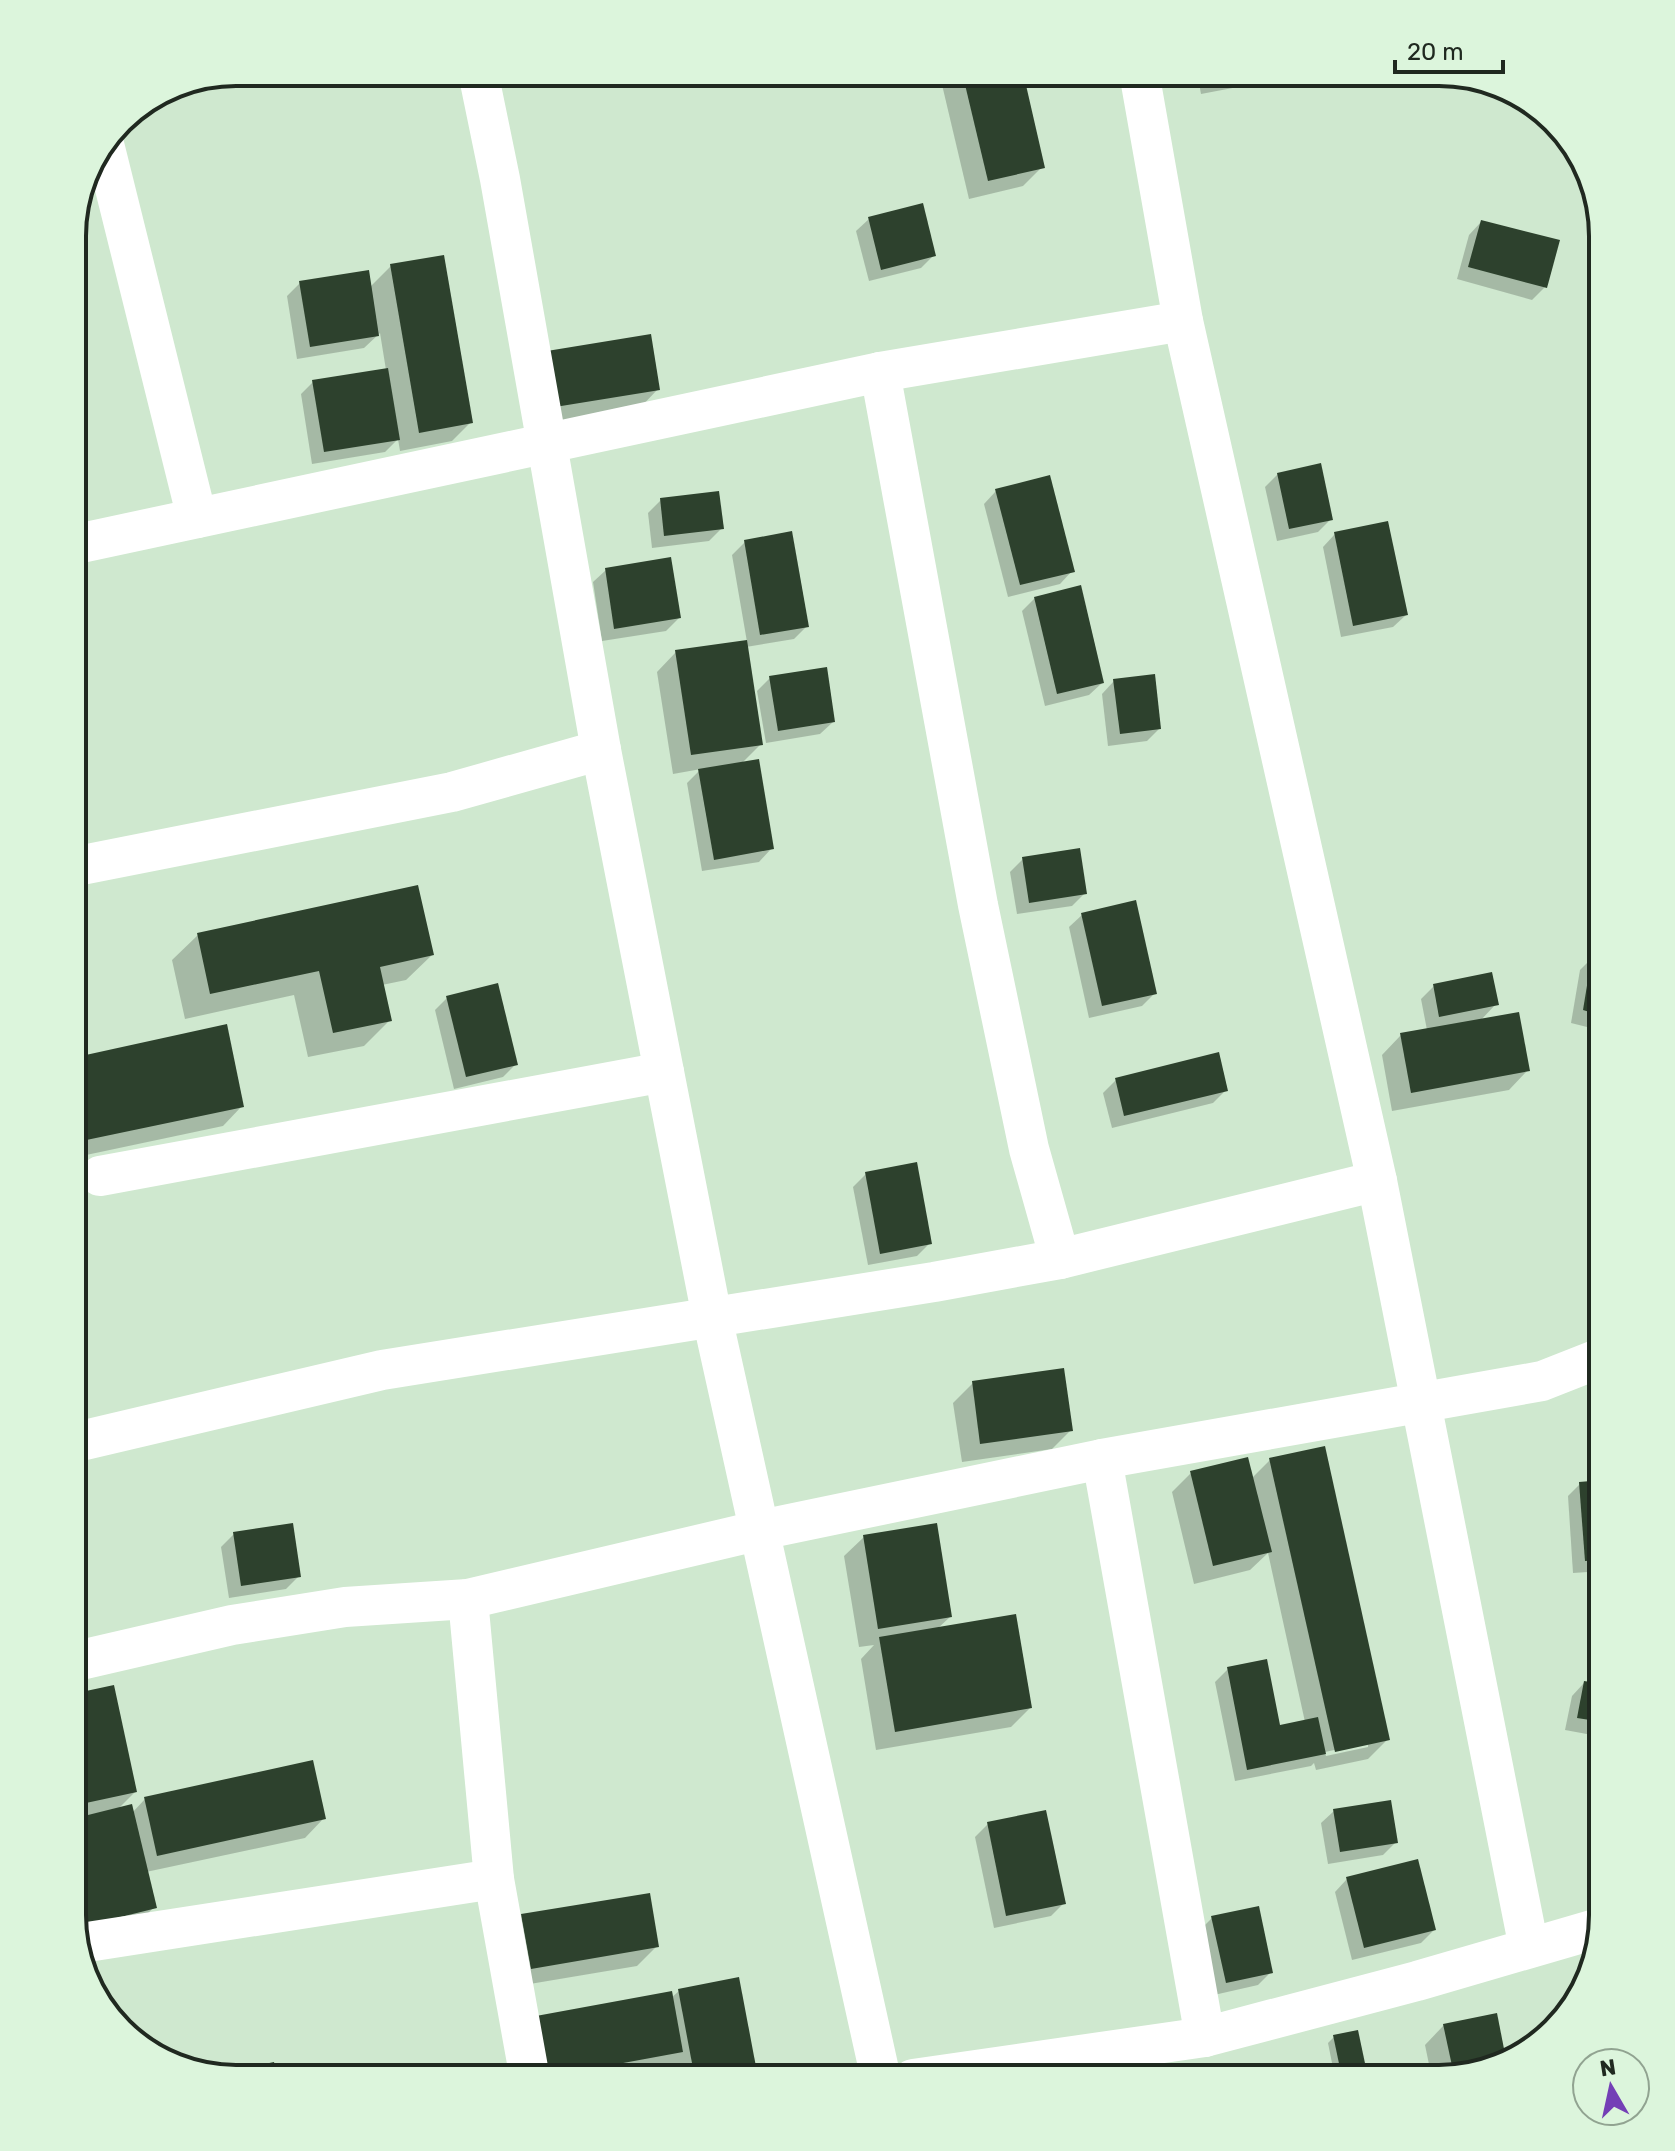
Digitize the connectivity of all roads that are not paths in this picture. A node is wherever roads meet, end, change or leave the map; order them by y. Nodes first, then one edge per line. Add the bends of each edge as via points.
1 (481, 86) edge
2 (1141, 86) edge
3 (108, 159) edge
4 (1183, 321) junction
5 (880, 372) junction
6 (545, 443) junction
7 (197, 518) junction
8 (86, 542) edge
9 (601, 750) junction
10 (86, 864) edge
11 (664, 1072) junction
12 (100, 1176) dead end
13 (1377, 1181) junction
14 (1060, 1259) junction
15 (712, 1317) junction
16 (1589, 1363) edge
17 (1421, 1402) junction
18 (86, 1440) edge
19 (1102, 1459) junction
20 (761, 1530) junction
21 (468, 1599) junction
22 (86, 1659) edge
23 (494, 1879) junction
24 (1588, 1931) edge
25 (89, 1942) edge
26 (1529, 1948) junction
27 (1205, 2037) junction
28 (527, 2065) edge
29 (878, 2065) edge
30 (1010, 2065) edge

1 - 6 street
2 - 4 street
3 - 7 street
4 - 5 street
4 - 13 street
5 - 6 street
5 - 14 street via 978,905 1029,1149
6 - 7 street
6 - 9 street
7 - 8 street
9 - 10 street via 452,792
9 - 11 street
11 - 12 street
11 - 15 street
13 - 14 street
13 - 17 street
14 - 15 street
15 - 18 street via 382,1370
15 - 20 street
16 - 17 street via 1542,1381
17 - 19 street
17 - 26 street
19 - 20 street
19 - 27 street
20 - 21 street
20 - 29 street
21 - 22 street via 331,1609 232,1625
21 - 23 street
23 - 25 street
23 - 28 street
24 - 26 street
26 - 27 street
27 - 30 street

